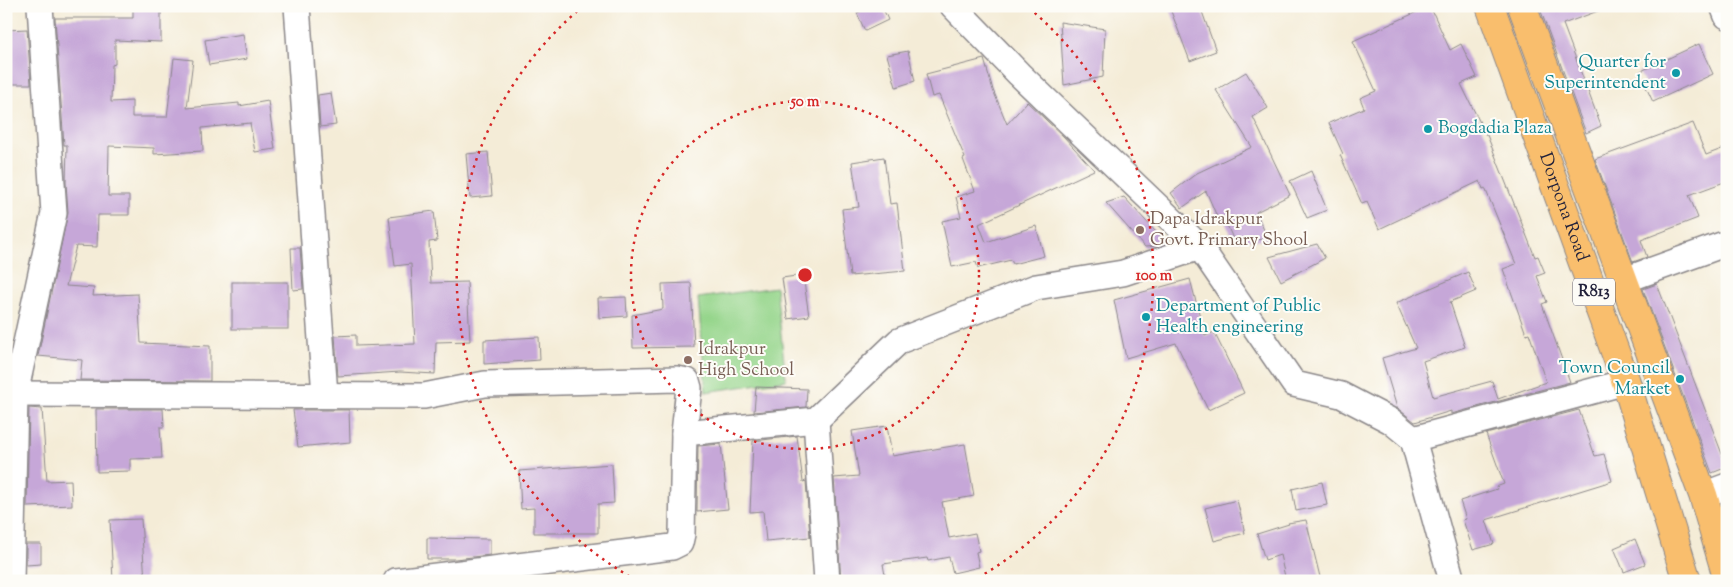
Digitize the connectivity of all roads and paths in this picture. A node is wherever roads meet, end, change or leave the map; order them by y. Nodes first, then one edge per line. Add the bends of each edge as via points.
1 (40, 6) edge
2 (297, 6) edge
3 (953, 6) edge
4 (1490, 6) edge
5 (1522, 6) edge
6 (1723, 6) edge
7 (1727, 16) edge
8 (1727, 243) edge
9 (1200, 247) junction
10 (1622, 281) junction
11 (1626, 382) junction
12 (15, 394) junction
13 (325, 395) junction
14 (816, 420) junction
15 (684, 433) junction
16 (1413, 439) junction
17 (1715, 491) edge
18 (1727, 577) edge
19 (11, 581) edge
20 (396, 581) edge
21 (827, 581) edge
22 (1452, 581) edge
23 (1688, 581) edge

1 - 12 street via 54,213
2 - 13 street
3 - 9 street via 1019,74
4 - 11 main road, Dorpona Road / R813
5 - 10 main road, Dorpona Road / R813
6 - 7 street
8 - 10 street
9 - 14 street via 1123,273 1036,287 899,341
9 - 16 street via 1294,384 1341,395 1391,422
10 - 17 main road, Dorpona Road / R813
11 - 16 street
11 - 23 main road, Dorpona Road / R813
12 - 13 street
12 - 19 street
13 - 15 street via 424,396 485,384 677,379 687,381 689,388
14 - 15 street
14 - 21 street
15 - 20 street via 680,543 672,547
16 - 22 street
17 - 18 main road, Dorpona Road / R813

